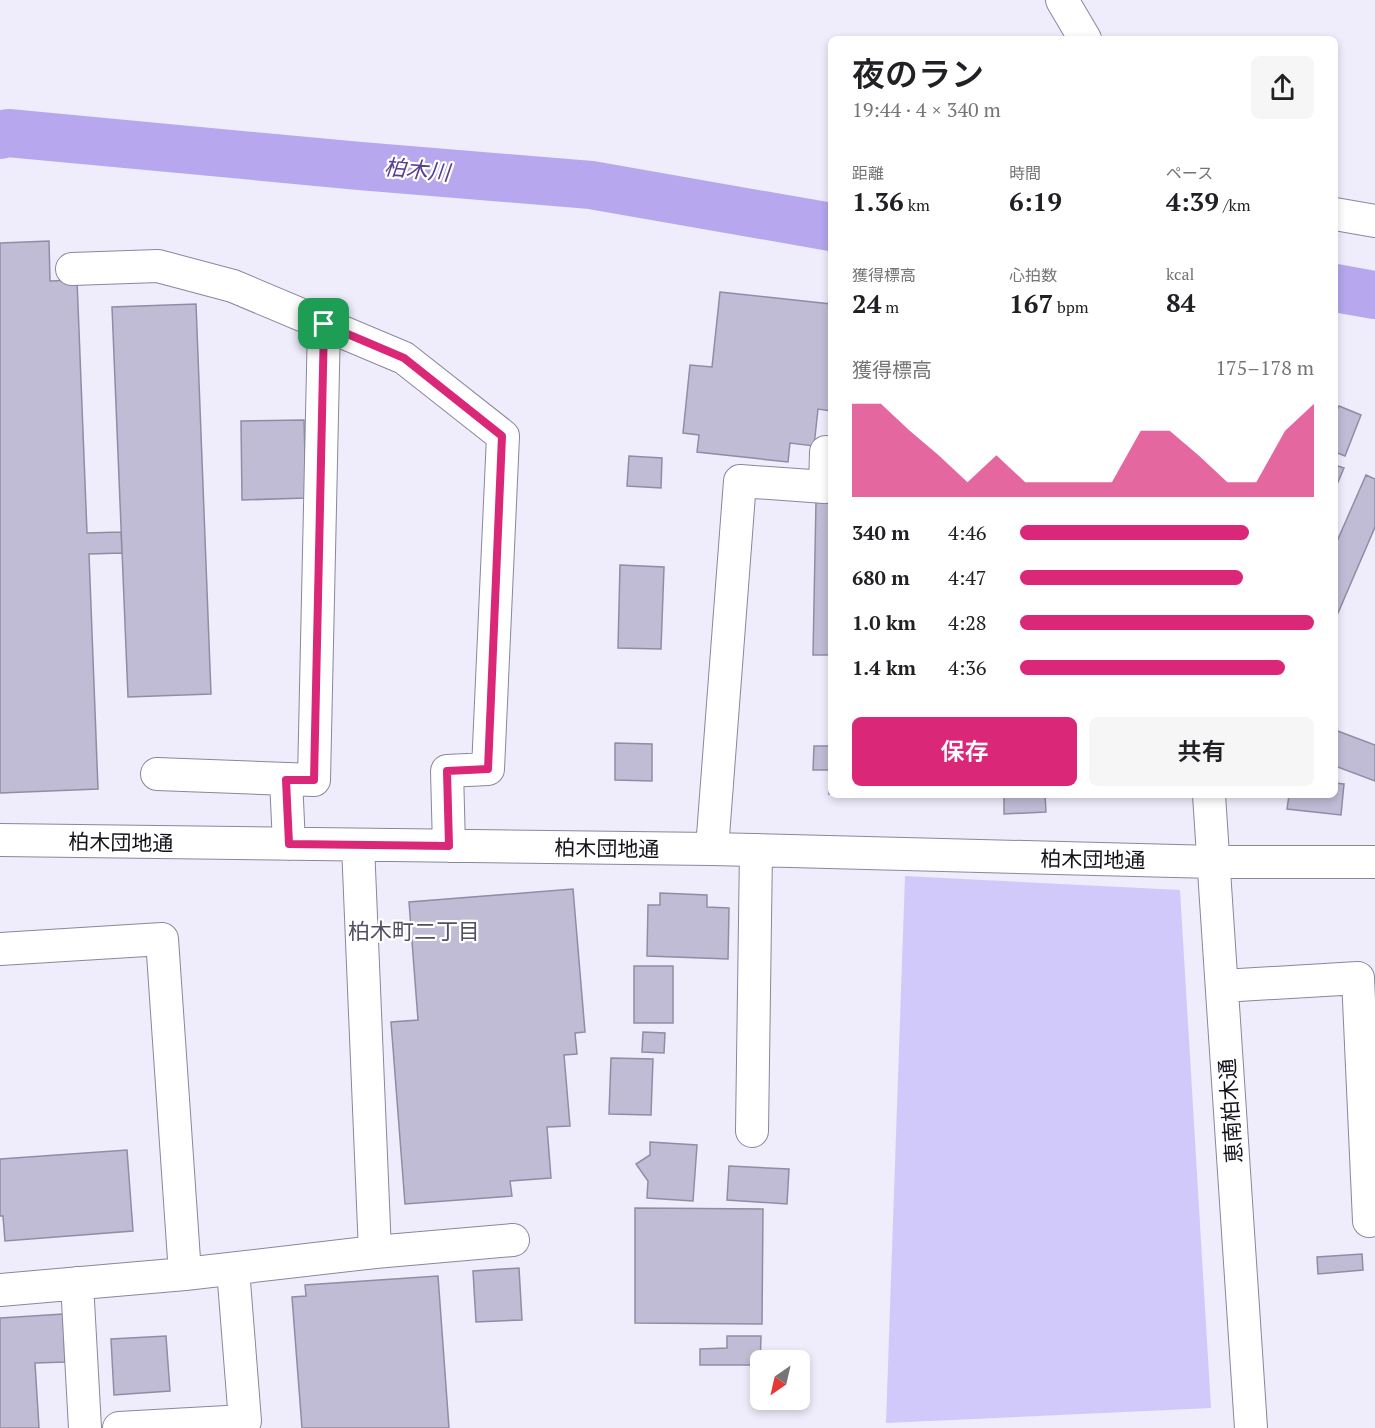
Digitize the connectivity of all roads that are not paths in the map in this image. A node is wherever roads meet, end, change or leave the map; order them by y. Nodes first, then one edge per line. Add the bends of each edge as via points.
1 (1062, 0) edge
2 (1083, 36) edge
3 (1338, 215) edge
4 (1375, 221) edge
5 (72, 269) dead end
6 (324, 324) junction
7 (828, 452) edge
8 (157, 774) dead end
9 (286, 780) junction
10 (1209, 798) edge
11 (0, 840) edge
12 (289, 844) junction
13 (358, 845) junction
14 (449, 846) junction
15 (712, 849) junction
16 (756, 850) junction
17 (1214, 862) junction
18 (1375, 862) edge
19 (0, 949) edge
20 (1366, 978) edge
21 (1222, 986) junction
22 (752, 1131) dead end
23 (1369, 1221) dead end
24 (513, 1240) dead end
25 (375, 1252) junction
26 (233, 1269) junction
27 (185, 1274) junction
28 (77, 1283) junction
29 (0, 1290) edge
30 (85, 1428) edge
31 (119, 1428) edge
32 (1251, 1428) edge

1 - 2 street
3 - 4 street
5 - 6 street via 158,266 233,286
6 - 9 street via 314,780
6 - 14 street via 404,358 502,436 488,769 447,771
7 - 15 street via 825,487 740,481
8 - 9 street
9 - 12 street
10 - 17 street, 恵南柏木通
11 - 12 street, 柏木団地通
12 - 13 street, 柏木団地通
13 - 14 street, 柏木団地通
13 - 25 street
14 - 15 street, 柏木団地通
15 - 16 street, 柏木団地通
16 - 17 street, 柏木団地通
16 - 22 street
17 - 18 street, 柏木団地通
17 - 21 street, 恵南柏木通
19 - 27 street via 162,939
20 - 21 street
20 - 23 street
21 - 32 street, 恵南柏木通
24 - 25 street
25 - 26 street
26 - 27 street
26 - 31 street via 245,1421
27 - 28 street
28 - 29 street
28 - 30 street

